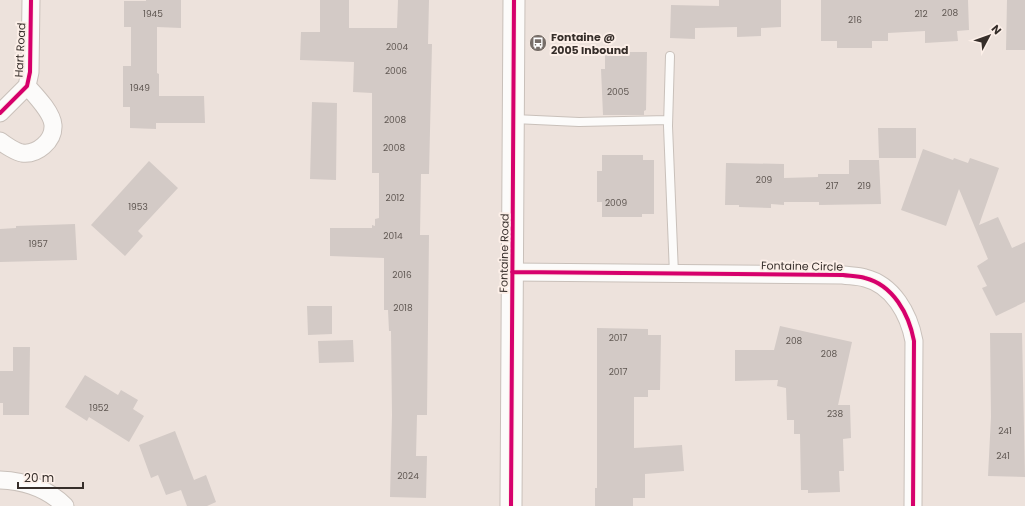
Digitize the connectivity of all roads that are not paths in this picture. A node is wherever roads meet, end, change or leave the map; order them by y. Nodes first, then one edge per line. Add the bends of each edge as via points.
1 (31, 0) edge
2 (514, 0) edge
3 (670, 56) dead end
4 (27, 86) junction
5 (0, 113) edge
6 (514, 119) junction
7 (668, 120) junction
8 (0, 141) edge
9 (512, 272) junction
10 (674, 274) junction
11 (0, 480) edge
12 (65, 506) edge
13 (510, 506) edge
14 (913, 506) edge

1 - 4 street, Hart Road via 30,72
2 - 6 street, Fontaine Road
3 - 7 lane
4 - 5 street, Hart Road
4 - 8 street, Hart Road via 44,105 53,125 48,141 37,151 21,153
6 - 7 lane via 579,122
6 - 9 street, Fontaine Road
7 - 10 lane
9 - 10 street, Fontaine Circle
9 - 13 street, Fontaine Road
10 - 14 street, Fontaine Circle via 843,275 865,278 882,285 893,295 912,328 914,340
11 - 12 street via 36,486

